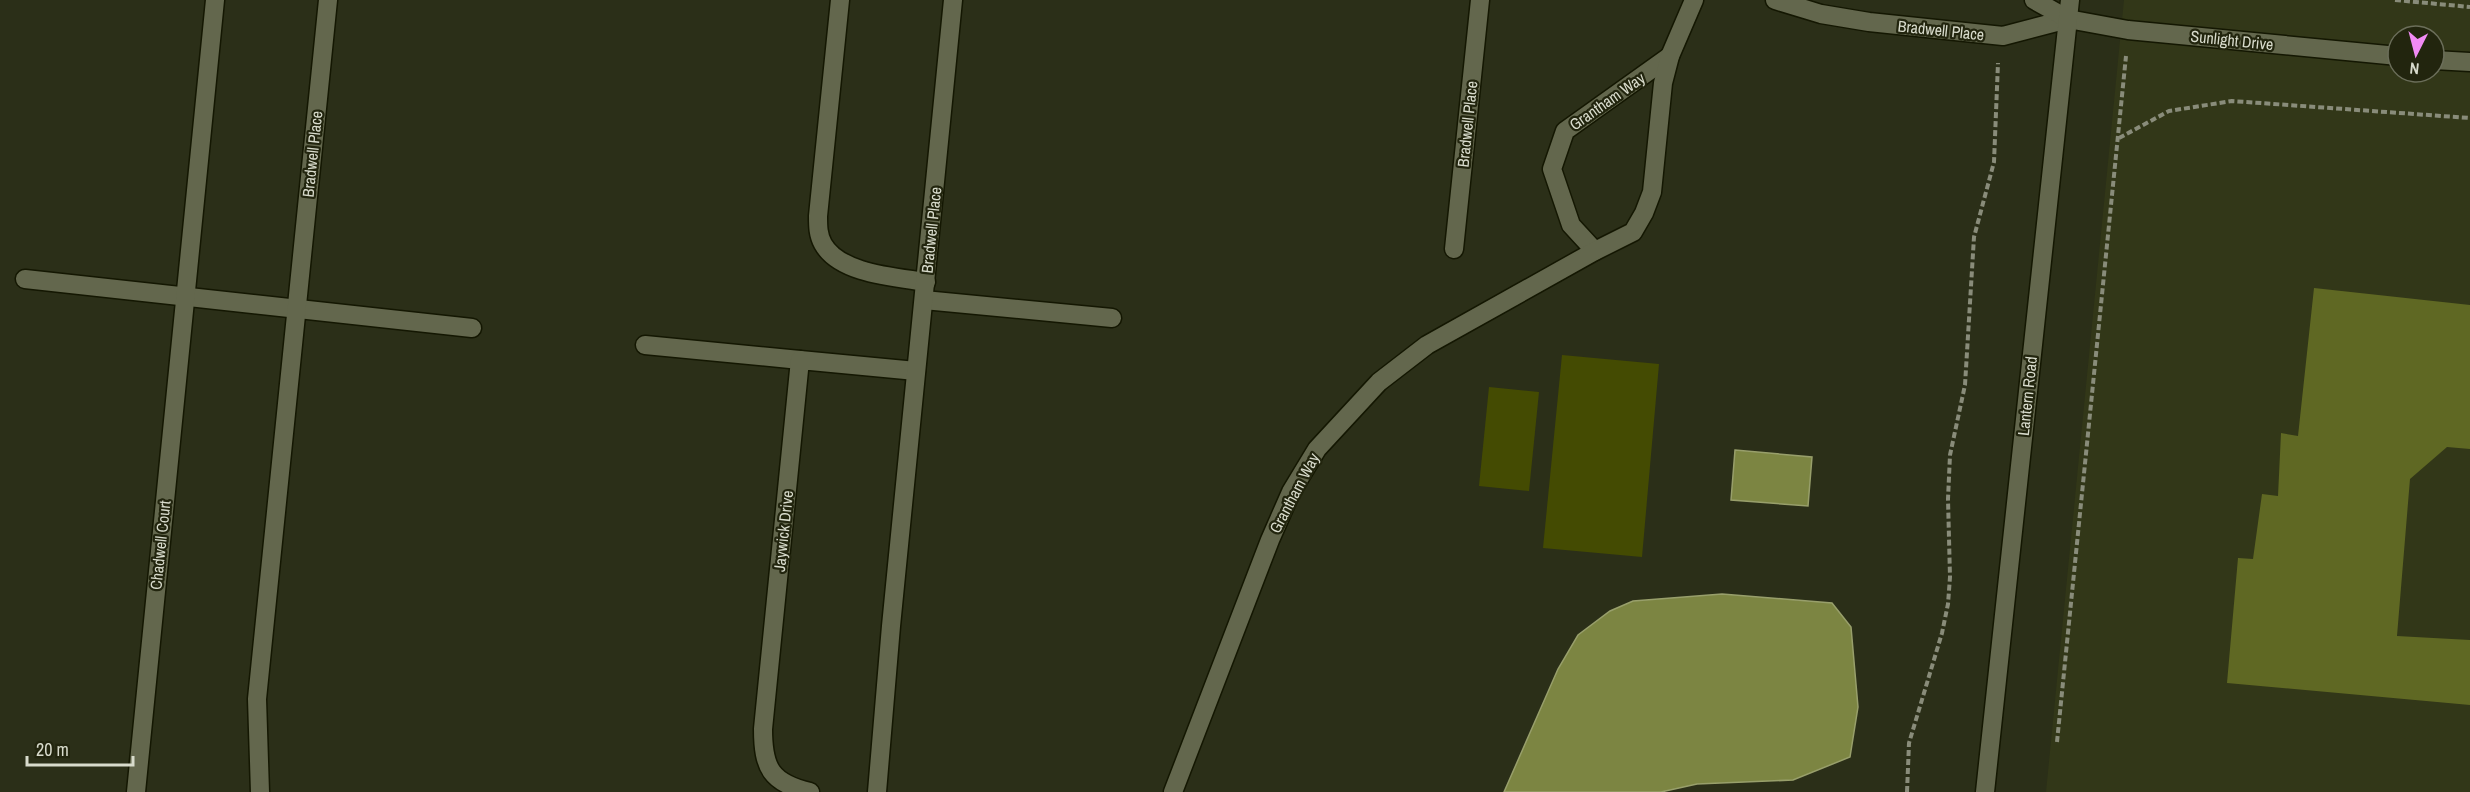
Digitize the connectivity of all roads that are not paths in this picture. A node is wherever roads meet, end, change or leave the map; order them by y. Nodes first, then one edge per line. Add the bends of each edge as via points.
1 (215, 0) edge
2 (328, 0) edge
3 (840, 0) edge
4 (953, 0) edge
5 (1480, 0) edge
6 (1694, 0) edge
7 (1775, 0) edge
8 (2034, 0) edge
9 (2070, 0) edge
10 (2068, 19) junction
11 (2386, 55) edge
12 (1670, 56) junction
13 (2446, 61) edge
14 (2470, 62) edge
15 (1454, 249) dead end
16 (1595, 250) junction
17 (25, 279) dead end
18 (925, 291) junction
19 (184, 297) junction
20 (297, 309) junction
21 (1112, 318) dead end
22 (472, 328) dead end
23 (645, 345) dead end
24 (800, 360) junction
25 (916, 371) junction
26 (136, 792) edge
27 (260, 792) edge
28 (810, 792) edge
29 (877, 792) edge
30 (1173, 792) edge
31 (1985, 792) edge

1 - 19 street
2 - 20 street, Bradwell Place
3 - 18 street, Bradwell Place via 819,233 836,258
4 - 18 street, Bradwell Place
5 - 15 street, Bradwell Place
6 - 12 street, Grantham Way
7 - 10 street, Bradwell Place via 1821,14 1869,22 2003,36
8 - 10 street
9 - 10 street, Lantern Road
10 - 11 street, Sunlight Drive via 2128,30
10 - 31 street, Lantern Road
12 - 16 street, Grantham Way via 1663,83 1652,192 1644,213 1633,232
12 - 16 street, Grantham Way via 1564,131 1552,169 1572,225
13 - 14 street
16 - 30 street, Grantham Way via 1427,345 1379,382 1317,449 1291,492 1270,540
17 - 19 street
18 - 21 street
18 - 25 street
19 - 20 street
19 - 26 street, Chadwell Court
20 - 22 street
20 - 27 street via 257,699
23 - 24 street
24 - 25 street
24 - 28 street, Jaywick Drive via 763,751 773,775 789,787
25 - 29 street

